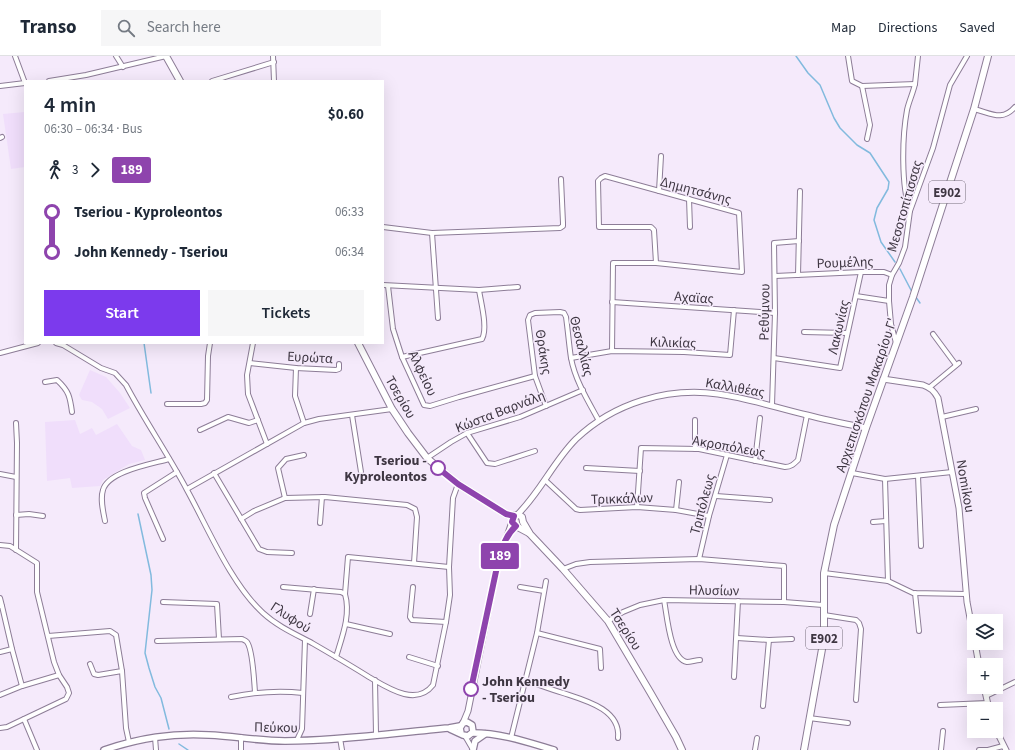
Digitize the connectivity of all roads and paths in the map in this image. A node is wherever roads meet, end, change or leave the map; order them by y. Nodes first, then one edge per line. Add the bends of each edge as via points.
1 (116, 56) edge
2 (166, 56) edge
3 (273, 56) edge
4 (848, 56) edge
5 (918, 56) edge
6 (967, 56) edge
7 (988, 56) edge
8 (17, 57) edge
9 (274, 62) junction
10 (123, 67) junction
11 (86, 75) junction
12 (24, 80) edge
13 (55, 80) edge
14 (88, 80) edge
15 (179, 80) edge
16 (215, 80) edge
17 (274, 80) edge
18 (24, 83) edge
19 (914, 84) junction
20 (0, 86) edge
21 (862, 86) junction
22 (1015, 107) edge
23 (974, 109) junction
24 (867, 139) dead end
25 (661, 156) dead end
26 (561, 179) dead end
27 (658, 191) junction
28 (800, 191) dead end
29 (689, 200) junction
30 (910, 211) junction
31 (384, 227) edge
32 (690, 227) dead end
33 (432, 233) junction
34 (799, 241) junction
35 (656, 262) junction
36 (861, 272) junction
37 (798, 275) junction
38 (892, 275) junction
39 (775, 276) junction
40 (385, 286) edge
41 (436, 288) junction
42 (518, 288) dead end
43 (479, 290) junction
44 (856, 296) junction
45 (612, 302) junction
46 (889, 302) junction
47 (734, 310) junction
48 (775, 313) junction
49 (438, 318) dead end
50 (528, 324) joint
51 (804, 332) dead end
52 (847, 333) junction
53 (933, 334) dead end
54 (896, 343) junction
55 (34, 344) edge
56 (60, 344) edge
57 (210, 344) edge
58 (253, 344) edge
59 (359, 344) edge
60 (612, 351) junction
61 (0, 353) edge
62 (402, 357) junction
63 (571, 358) junction
64 (774, 358) junction
65 (250, 363) junction
66 (339, 364) dead end
67 (296, 368) junction
68 (535, 376) junction
69 (883, 379) junction
70 (45, 382) dead end
71 (930, 387) junction
72 (583, 390) junction
73 (167, 404) dead end
74 (772, 405) junction
75 (546, 406) junction
76 (392, 409) junction
77 (976, 409) dead end
78 (72, 412) dead end
79 (352, 415) junction
80 (807, 415) junction
81 (942, 417) junction
82 (760, 418) dead end
83 (258, 420) junction
84 (695, 420) dead end
85 (599, 421) junction
86 (16, 423) dead end
87 (304, 423) junction
88 (866, 428) junction
89 (200, 430) dead end
90 (467, 433) junction
91 (267, 444) junction
92 (695, 449) junction
93 (535, 451) dead end
94 (304, 455) dead end
95 (727, 455) junction
96 (427, 458) junction
97 (169, 459) junction
98 (755, 461) junction
99 (586, 468) dead end
100 (640, 471) junction
101 (177, 472) junction
102 (360, 472) dead end
103 (952, 472) junction
104 (214, 473) junction
105 (852, 473) junction
106 (0, 474) edge
107 (918, 476) junction
108 (16, 477) junction
109 (885, 479) junction
110 (545, 480) junction
111 (679, 482) dead end
112 (458, 484) junction
113 (187, 489) junction
114 (716, 496) junction
115 (322, 497) junction
116 (285, 498) junction
117 (770, 500) dead end
118 (637, 507) junction
119 (676, 510) junction
120 (16, 515) junction
121 (44, 516) dead end
122 (709, 516) junction
123 (241, 519) junction
124 (105, 521) dead end
125 (517, 521) junction
126 (886, 521) junction
127 (873, 522) dead end
128 (320, 523) dead end
129 (163, 539) dead end
130 (0, 545) edge
131 (921, 546) dead end
132 (16, 550) junction
133 (292, 553) dead end
134 (699, 559) junction
135 (414, 563) junction
136 (449, 567) junction
137 (563, 569) junction
138 (824, 573) junction
139 (546, 581) dead end
140 (888, 581) junction
141 (283, 587) dead end
142 (413, 587) dead end
143 (520, 587) dead end
144 (314, 589) junction
145 (544, 591) junction
146 (915, 593) junction
147 (345, 594) junction
148 (966, 594) junction
149 (0, 598) edge
150 (664, 600) junction
151 (738, 601) junction
152 (164, 602) dead end
153 (784, 602) junction
154 (823, 605) junction
155 (1, 606) edge
156 (310, 614) dead end
157 (970, 614) edge
158 (824, 615) junction
159 (608, 621) junction
160 (446, 622) junction
161 (346, 624) junction
162 (919, 630) dead end
163 (537, 633) junction
164 (390, 634) dead end
165 (48, 636) junction
166 (737, 638) junction
167 (219, 639) junction
168 (792, 639) dead end
169 (306, 640) junction
170 (769, 640) junction
171 (157, 641) dead end
172 (12, 649) junction
173 (0, 652) edge
174 (336, 657) junction
175 (409, 657) dead end
176 (700, 660) dead end
177 (90, 664) dead end
178 (438, 666) junction
179 (601, 668) dead end
180 (122, 670) junction
181 (59, 674) junction
182 (734, 677) dead end
183 (375, 680) junction
184 (525, 680) junction
185 (1015, 682) edge
186 (22, 686) junction
187 (255, 692) junction
188 (303, 693) junction
189 (0, 695) edge
190 (986, 696) joint
191 (231, 697) dead end
192 (856, 700) dead end
193 (987, 702) edge
194 (967, 703) edge
195 (940, 704) dead end
196 (764, 706) dead end
197 (468, 711) junction
198 (809, 718) junction
199 (24, 719) junction
200 (848, 723) dead end
201 (462, 725) junction
202 (0, 728) edge
203 (449, 728) junction
204 (302, 729) junction
205 (472, 729) junction
206 (943, 731) dead end
207 (487, 733) junction
208 (376, 734) junction
209 (463, 734) junction
210 (155, 737) junction
211 (240, 738) junction
212 (340, 738) junction
213 (511, 738) junction
214 (618, 738) dead end
215 (757, 738) dead end
216 (1000, 738) edge
217 (307, 739) junction
218 (297, 740) junction
219 (129, 742) junction
220 (1004, 748) edge
221 (473, 749) edge
222 (37, 750) edge
223 (104, 750) edge
224 (156, 750) edge
225 (241, 750) edge
226 (342, 750) edge
227 (554, 750) edge
228 (682, 750) edge
229 (755, 750) edge
230 (804, 750) edge
231 (941, 750) edge
232 (979, 750) edge
233 (988, 750) edge

1 - 10 street
2 - 10 street
2 - 15 main road
3 - 9 street
4 - 21 street via 852,81
5 - 19 street
6 - 30 street, Μεσοτοπίτισσας via 950,85 933,148
7 - 23 main road, Αρχιεπισκόπου Μακαρίου Γ' / E902
8 - 12 street
9 - 16 street
9 - 17 street
10 - 11 street
11 - 13 street
11 - 14 street
18 - 20 street
19 - 21 street
19 - 30 street via 907,110 904,140 904,182
21 - 24 street via 870,125
22 - 23 street via 1009,114 1000,116
23 - 54 main road, Αρχιεπισκόπου Μακαρίου Γ' / E902
25 - 27 street
26 - 33 street via 563,226 560,228
27 - 29 street, Δημητσάνης
27 - 35 street, Δημητσάνης via 605,176 598,181 599,227 652,227
28 - 34 street, Ρουμέλης
29 - 32 street
29 - 35 street, Δημητσάνης via 739,213 742,272
30 - 38 street, Μεσοτοπίτισσας via 905,247
31 - 33 street
33 - 41 street
34 - 37 street, Ρουμέλης
34 - 39 street, Ρεθύμνου via 774,243
35 - 45 street via 613,263
36 - 37 street, Ρουμέλης
36 - 38 street, Ρουμέλης via 884,272
36 - 44 street, Λακωνίας
37 - 39 street, Ρουμέλης
38 - 46 street, Μεσοτοπίτισσας
39 - 48 street, Ρεθύμνου
40 - 41 street
40 - 62 street, Αλφείου via 393,329
41 - 43 street
41 - 49 street
42 - 43 street
43 - 62 street via 483,316 482,339
44 - 46 street
44 - 52 street, Λακωνίας
45 - 47 street, Αχαϊας
45 - 60 street
46 - 54 street, Μεσοτοπίτισσας
47 - 48 street, Αχαϊας
47 - 60 street, Κιλικίας via 730,355
48 - 64 street, Ρεθύμνου
50 - 63 street, Θεσαλλίας via 529,318 535,313 564,313
50 - 68 street, Θράκης
51 - 52 street
52 - 64 street, Λακωνίας via 840,368
53 - 71 street via 957,364
54 - 69 main road, Αρχιεπισκόπου Μακαρίου Γ' / E902
55 - 61 street
56 - 97 street, Γλυφού via 101,368 115,373 126,385
57 - 73 street via 205,403
58 - 65 street
59 - 76 main road, Τσερίου
60 - 63 street, Κιλικίας
62 - 68 street, Αλφείου via 424,405 427,406
63 - 72 street, Θεσαλλίας
64 - 74 street, Ρεθύμνου
65 - 67 street, Ευρώτα
65 - 83 street via 247,389
66 - 67 street, Ευρώτα via 339,369 336,370
67 - 87 street via 295,396
68 - 75 street, Θράκης
69 - 71 street
69 - 88 main road, Αρχιεπισκόπου Μακαρίου Γ' / E902
70 - 78 street via 57,380 65,388
71 - 81 street, Nomikou via 938,398
72 - 75 street, Κώστα Βαρνάλη
72 - 85 street, Θεσαλλίας
74 - 80 street, Καλλιθέας
74 - 85 street, Καλλιθέας via 718,394 664,394 621,408
75 - 90 street, Κώστα Βαρνάλη via 520,417
76 - 79 street
76 - 96 main road, Τσερίου
77 - 81 street
79 - 87 street
79 - 102 street
80 - 88 street, Καλλιθέας
80 - 98 street, Ακροπόλεως via 795,464 785,467
81 - 103 street, Nomikou
82 - 98 street
83 - 89 street via 249,423 228,417
83 - 91 street
84 - 92 street
85 - 110 street, Καλλιθέας via 562,454
86 - 108 street
87 - 91 street
88 - 105 main road, Αρχιεπισκόπου Μακαρίου Γ' / E902
90 - 93 street via 487,463 495,464
90 - 96 street, Κώστα Βαρνάλη
91 - 104 street
92 - 95 street, Ακροπόλεως
92 - 100 street, Ακροπόλεως via 641,448
94 - 116 street via 286,459 278,468
95 - 98 street, Ακροπόλεως
95 - 114 street, Τριπόλεως
96 - 112 main road, Τσερίου
97 - 101 street, Γλυφού
97 - 124 street via 133,469 109,481 103,489
99 - 100 street
100 - 118 street, Ακροπόλεως
101 - 113 street, Γλυφού
101 - 129 street via 144,493
103 - 107 street
103 - 148 street, Nomikou via 960,508
104 - 113 street
104 - 123 street
105 - 109 street
105 - 138 main road, Αρχιεπισκόπου Μακαρίου Γ' / E902 via 834,525
106 - 108 street
107 - 109 street
107 - 131 street
108 - 120 street
109 - 126 street
110 - 118 street, Τρικκάλων via 576,509
110 - 125 street, Καλλιθέας
111 - 119 street
112 - 125 main road, Τσερίου
112 - 136 street, Γλυφού via 453,498
113 - 169 street, Γλυφού via 228,567 245,592 262,612 277,624
114 - 117 street
114 - 122 street, Τριπόλεως
115 - 116 street
115 - 128 street
115 - 135 street via 407,505 415,510 417,517
116 - 123 street
118 - 119 street, Τρικκάλων
119 - 122 street, Τρικκάλων
120 - 121 street
120 - 132 street
122 - 134 street, Τριπόλεως
123 - 133 street via 259,550
125 - 137 main road, Τσερίου
125 - 197 street, Καλλιθέας via 503,544 498,562
126 - 127 street
126 - 140 street
130 - 132 street via 10,546
132 - 165 street via 37,563 37,592
134 - 137 street via 590,562
134 - 153 street via 784,566
135 - 136 street
135 - 147 street via 348,557
136 - 160 street, Γλυφού via 450,595
137 - 159 main road, Τσερίου
138 - 140 street
138 - 154 main road, Αρχιεπισκόπου Μακαρίου Γ' / E902
139 - 145 street
140 - 146 street
141 - 144 street
142 - 160 street via 410,617 412,620
143 - 145 street
144 - 147 street
144 - 156 street
145 - 163 street
146 - 148 street
146 - 162 street
147 - 161 street
148 - 157 street, Nomikou
149 - 155 street
150 - 151 street, Ηλυσίων
150 - 159 street, Ηλυσίων via 640,605
150 - 176 street via 673,647 680,658 688,662
151 - 153 street, Ηλυσίων
151 - 166 street
152 - 167 street via 217,604
153 - 154 street, Ηλυσίων
154 - 158 main road, Αρχιεπισκόπου Μακαρίου Γ' / E902
155 - 172 street
158 - 192 street via 856,620 860,623
158 - 198 main road, Αρχιεπισκόπου Μακαρίου Γ' / E902 via 824,638
159 - 228 main road, Τσερίου
160 - 178 street, Γλυφού
161 - 164 street
161 - 174 street
163 - 179 street via 600,649
163 - 184 street
165 - 180 street via 113,632 116,635
165 - 181 street
166 - 170 street
166 - 182 street
167 - 171 street
167 - 187 street via 242,639 248,643
168 - 170 street
169 - 174 street, Γλυφού
169 - 188 street
170 - 196 street
172 - 173 street
172 - 186 street
174 - 183 street, Γλυφού
175 - 178 street
177 - 180 street via 94,674 98,675
178 - 183 street, Γλυφού via 433,686 428,692 418,696 404,695
180 - 219 street
181 - 186 street
181 - 199 street via 68,687 66,699
183 - 208 street
184 - 213 street
184 - 214 street via 594,703 606,711 613,720
185 - 190 street
186 - 189 street
187 - 188 street
187 - 191 street
188 - 204 street
190 - 193 street
194 - 195 street
197 - 201 street
197 - 205 street
198 - 200 street
198 - 230 main road, Αρχιεπισκόπου Μακαρίου Γ' / E902
199 - 202 street
199 - 222 street
201 - 203 main road, Πεύκου
201 - 205 main road, Πεύκου
201 - 209 main road
203 - 208 main road, Πεύκου
203 - 209 main road, Πεύκου
204 - 217 street
204 - 218 street
205 - 207 main road
205 - 209 main road via 468,736
205 - 221 street
206 - 231 street
207 - 213 main road
207 - 221 main road via 475,741
208 - 212 main road, Πεύκου
209 - 221 street
210 - 211 main road, Πεύκου via 196,735
210 - 219 main road, Πεύκου
210 - 224 street
211 - 218 main road, Πεύκου
211 - 225 street
212 - 217 main road, Πεύκου
212 - 226 street
213 - 227 main road
215 - 229 street
216 - 220 street
217 - 218 main road, Πεύκου
219 - 223 main road, Πεύκου
220 - 233 street
232 - 233 street

